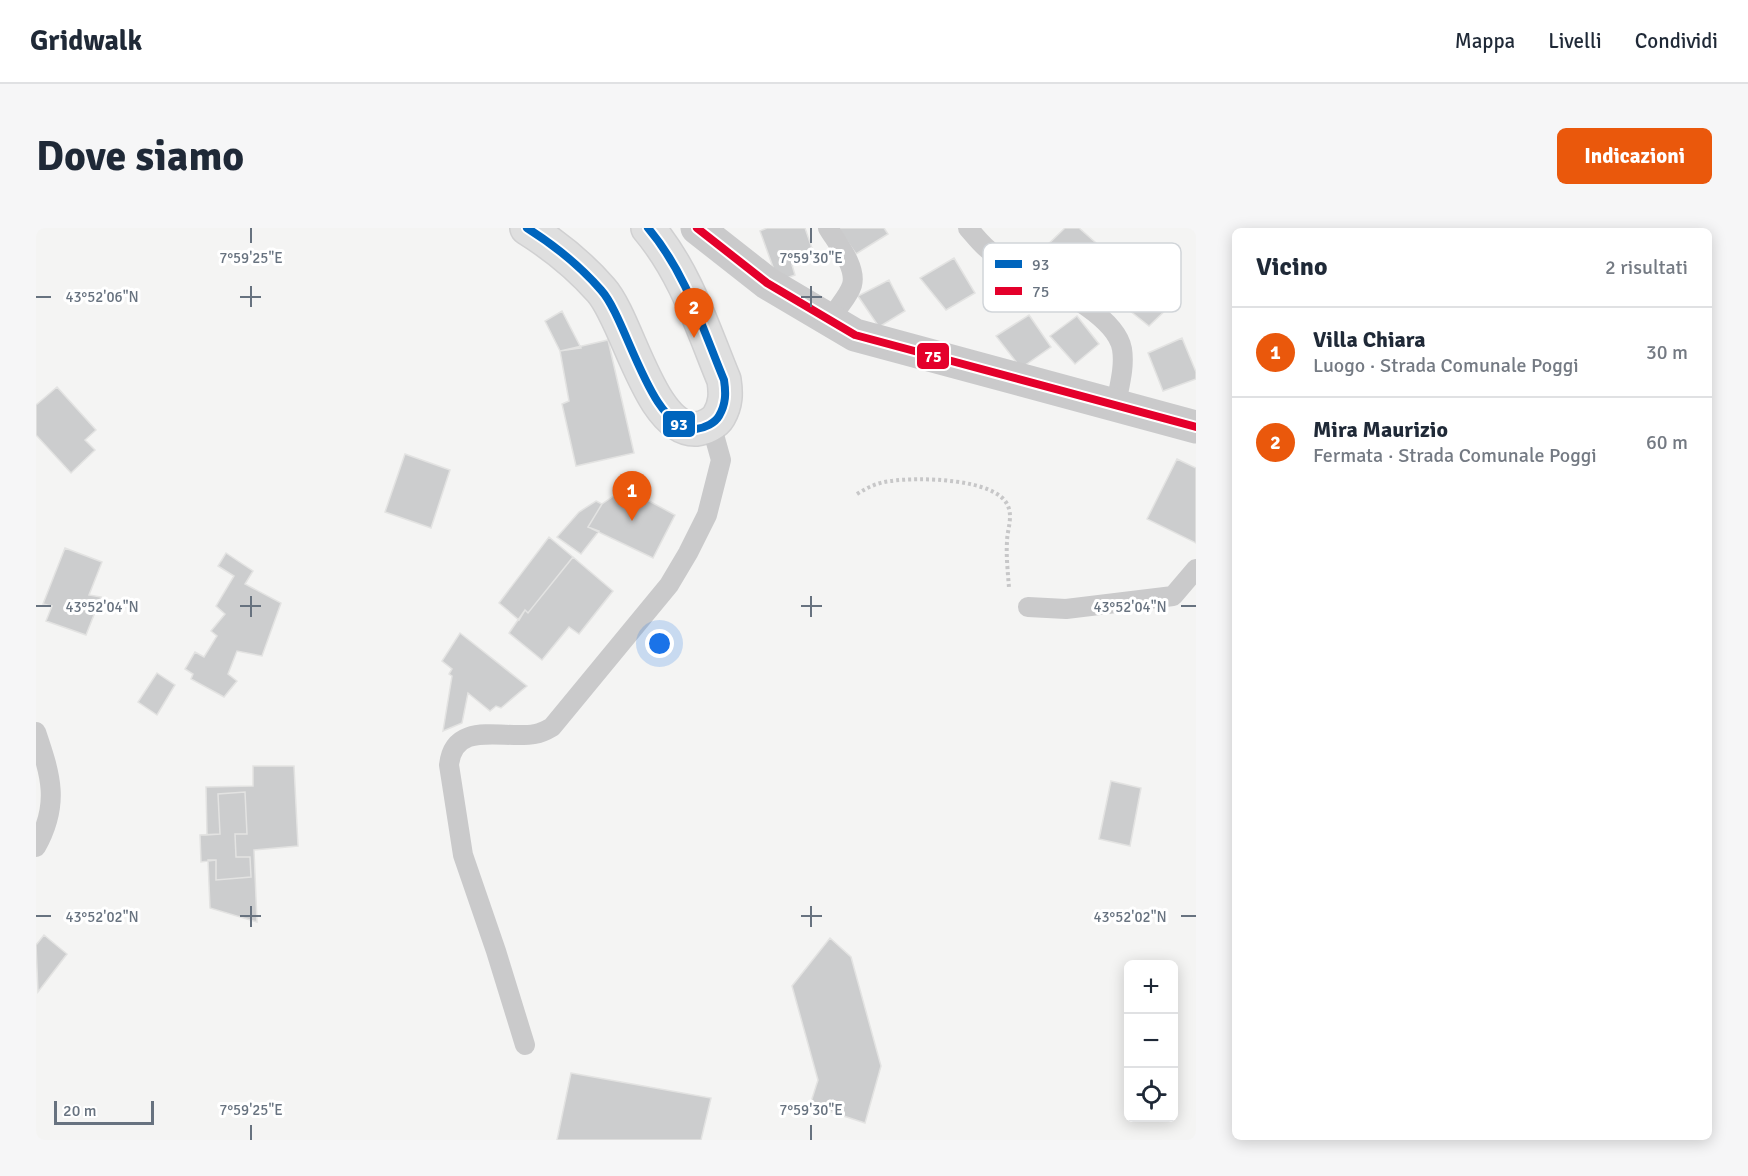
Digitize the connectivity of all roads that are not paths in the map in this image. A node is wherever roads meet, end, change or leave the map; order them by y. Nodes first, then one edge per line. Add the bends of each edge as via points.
1 (527, 228) edge
2 (648, 228) edge
3 (697, 228) edge
4 (828, 228) edge
5 (968, 228) edge
6 (983, 244) edge
7 (1096, 312) edge
8 (830, 322) junction
9 (1116, 405) junction
10 (711, 424) junction
11 (1196, 427) edge
12 (1196, 569) edge
13 (1028, 608) road end
14 (36, 732) edge
15 (36, 848) edge
16 (525, 1045) dead end

1 - 10 main road via 550,243 602,291 620,319 654,397 677,424 692,429
2 - 10 main road via 679,272 724,380 726,395 721,412
3 - 8 street via 767,284
4 - 8 lane via 845,257 852,284
5 - 6 lane
7 - 9 lane via 1116,334 1122,348
8 - 9 street via 871,340
9 - 11 street
10 - 16 lane via 721,460 715,491 707,515 669,585 552,727 533,735 479,735 458,742 450,755 463,855
12 - 13 lane via 1173,596 1066,609
14 - 15 lane via 49,772 52,798 46,827

